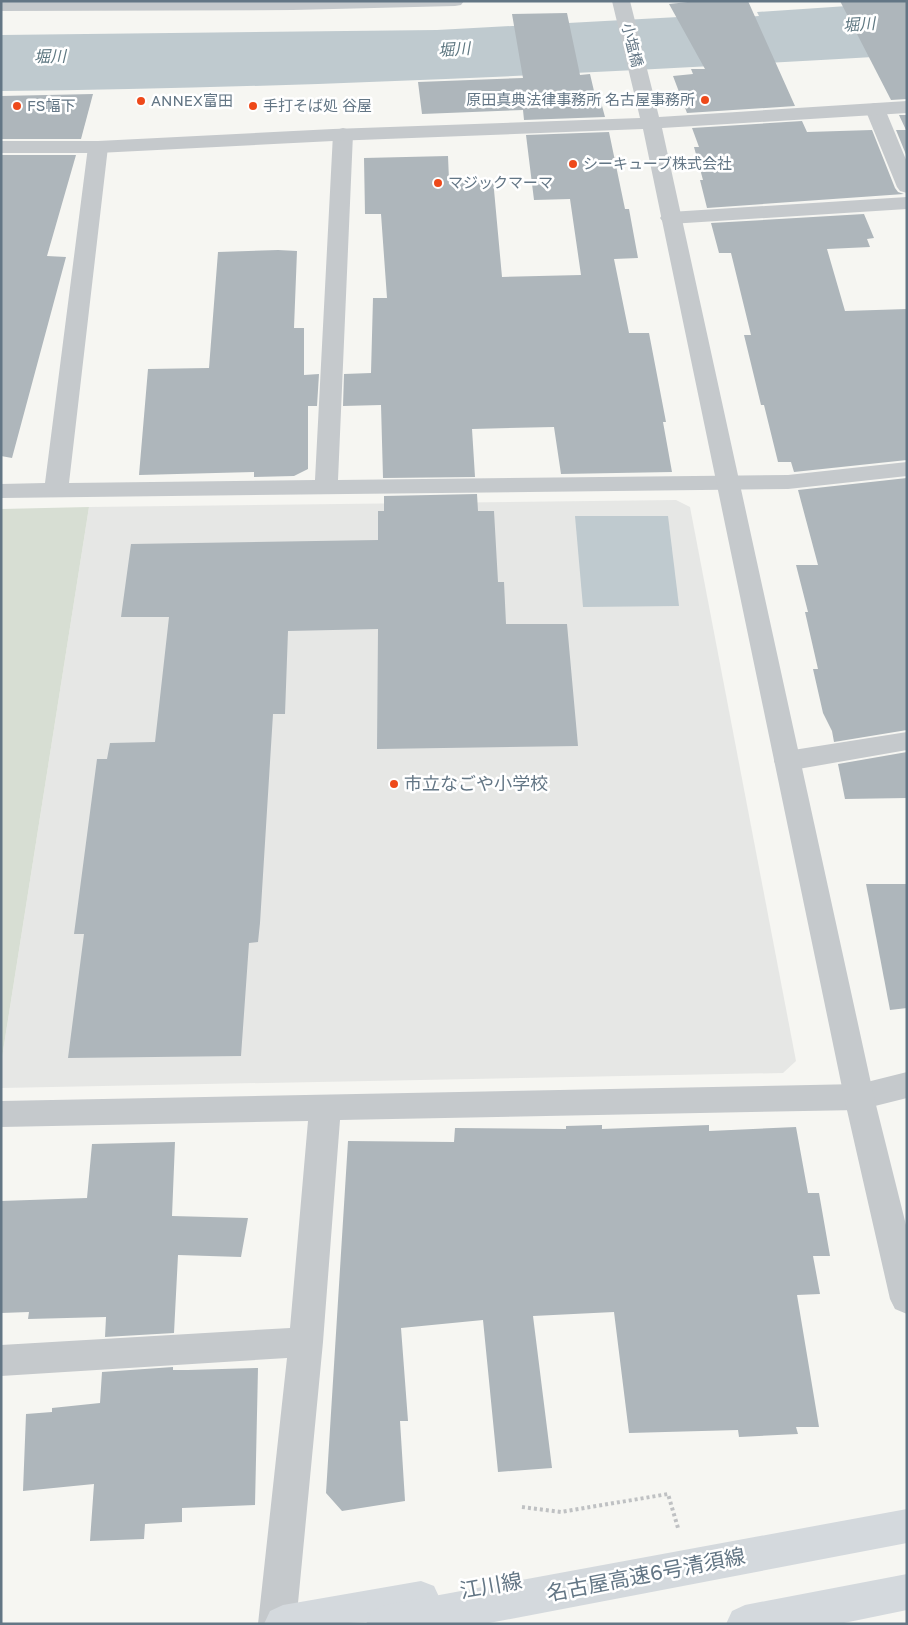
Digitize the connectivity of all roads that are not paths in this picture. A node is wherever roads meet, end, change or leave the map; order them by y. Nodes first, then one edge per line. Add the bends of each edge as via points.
1 (455, 1) edge
2 (1, 6) edge
3 (622, 8) edge
4 (907, 107) edge
5 (875, 109) junction
6 (649, 113) junction
7 (343, 134) junction
8 (1, 147) edge
9 (98, 147) junction
10 (907, 187) edge
11 (907, 203) edge
12 (670, 218) junction
13 (907, 469) edge
14 (728, 482) junction
15 (326, 487) junction
16 (56, 490) junction
17 (1, 491) edge
18 (907, 741) edge
19 (787, 760) junction
20 (907, 1085) edge
21 (859, 1097) junction
22 (325, 1108) junction
23 (1, 1114) edge
24 (907, 1299) edge
25 (306, 1342) junction
26 (1, 1361) edge
27 (907, 1511) edge
28 (907, 1526) edge
29 (907, 1592) edge
30 (277, 1624) edge
31 (283, 1624) edge
32 (385, 1624) edge
33 (745, 1624) edge

1 - 2 street
3 - 6 street, 小塩橋
4 - 5 street
5 - 6 street
5 - 10 street
6 - 7 street
6 - 12 street, 小塩橋
7 - 9 street
7 - 15 street
8 - 9 street
9 - 16 street
11 - 12 street
12 - 14 street, 小塩橋
13 - 14 street via 788,482
14 - 15 street
14 - 19 street, 小塩橋
15 - 16 street
16 - 17 street
18 - 19 street
19 - 21 street, 小塩橋
20 - 21 street
21 - 22 street
21 - 24 street, 小塩橋
22 - 23 street
22 - 25 street
25 - 26 street
25 - 30 street
27 - 31 main road, 江川線
28 - 32 main road, 名古屋高速6号清須線
29 - 33 main road

